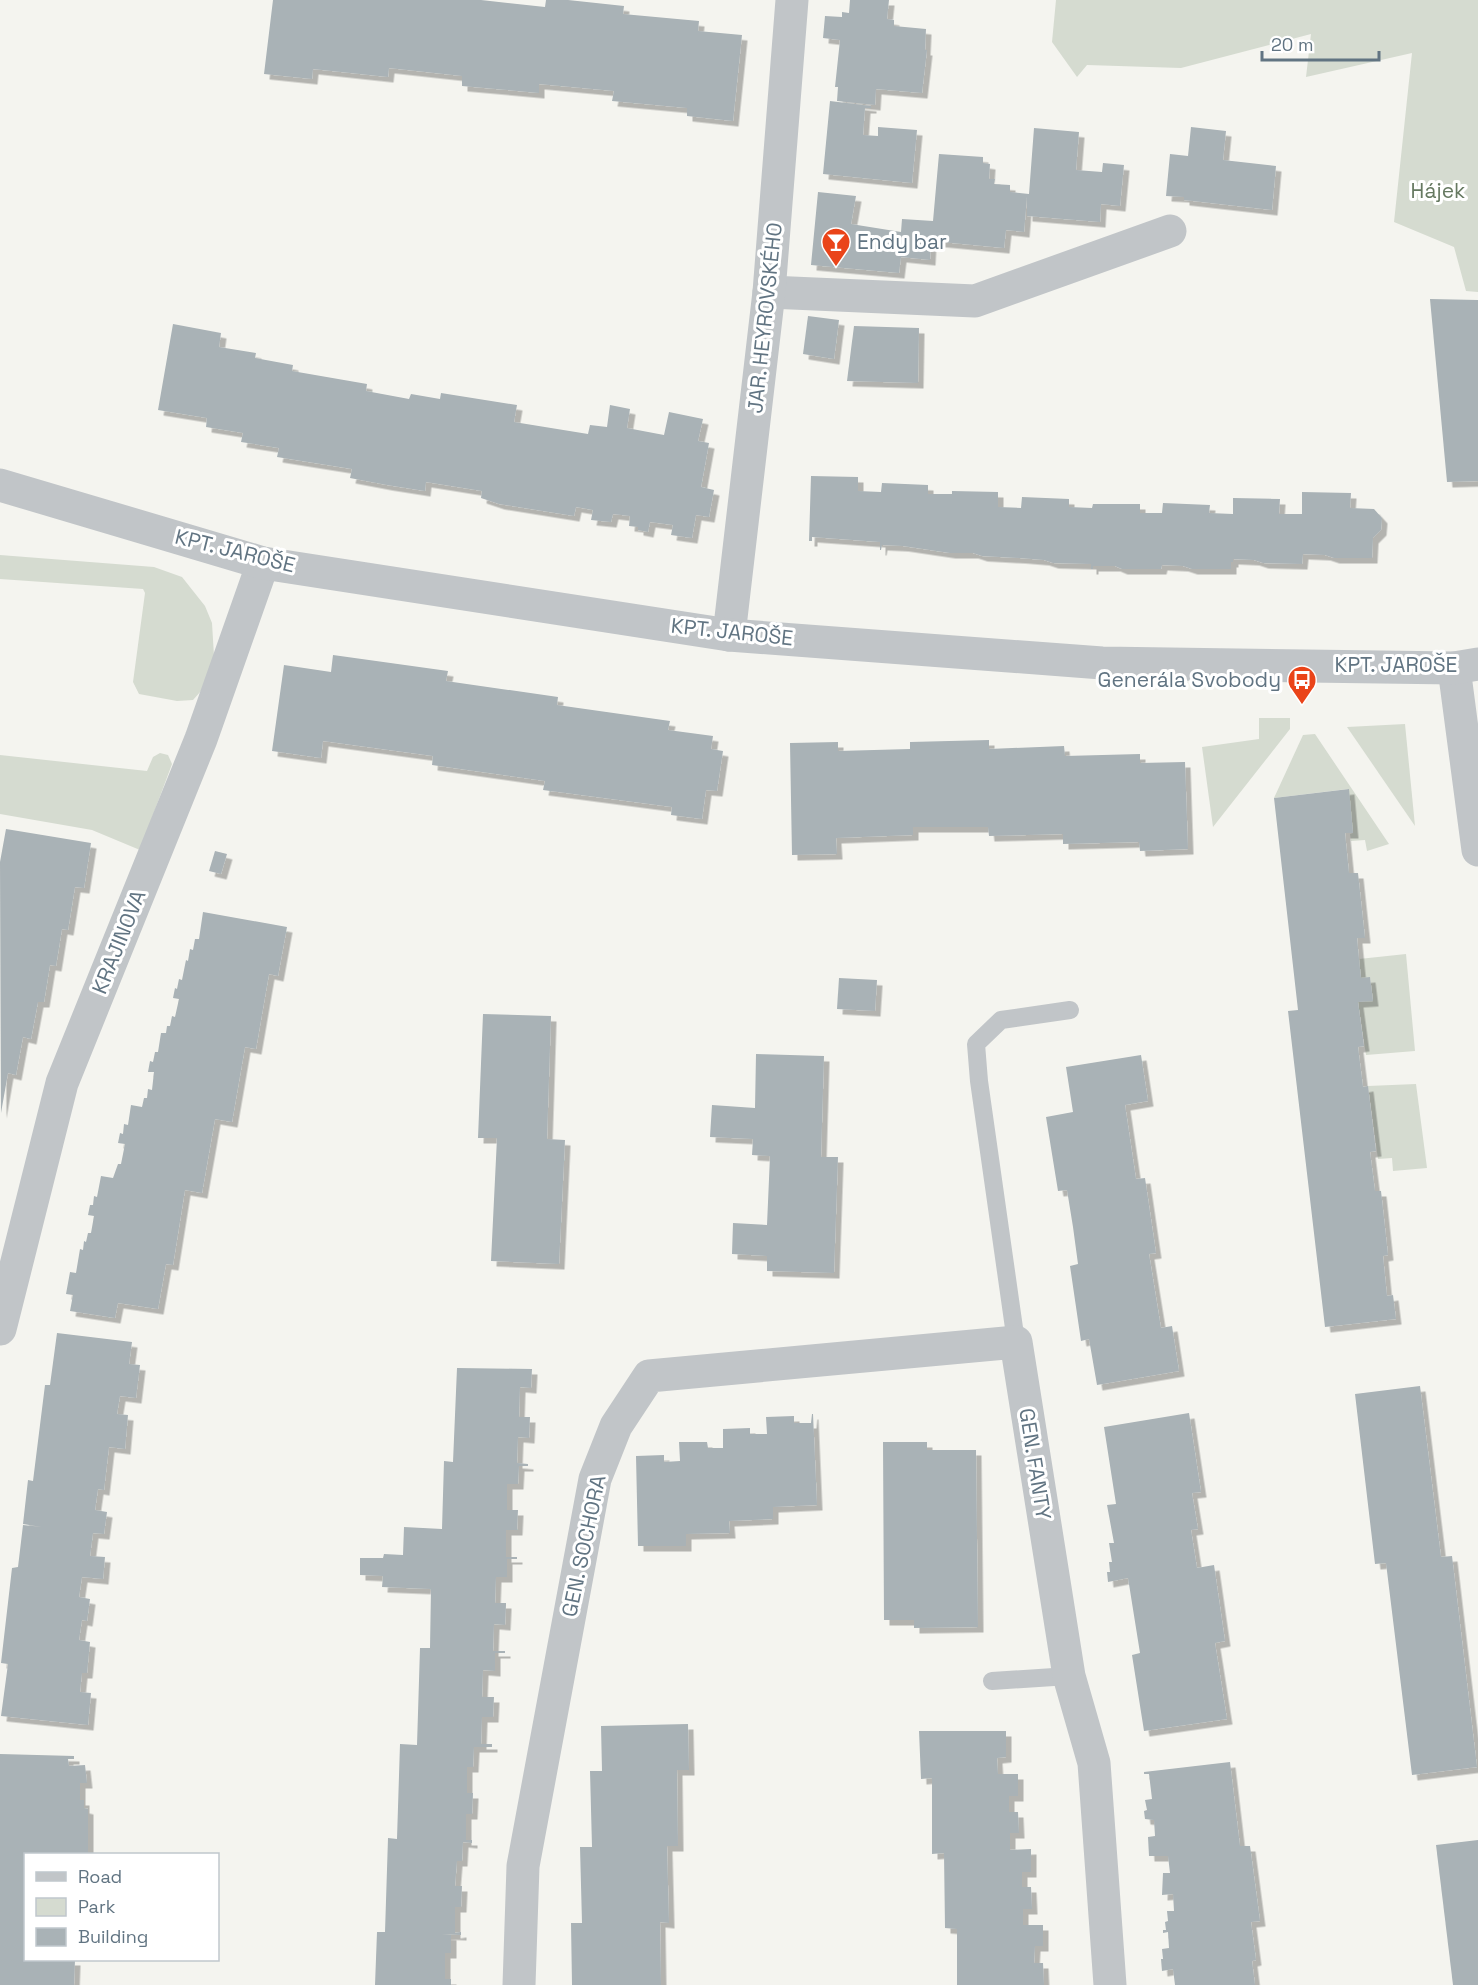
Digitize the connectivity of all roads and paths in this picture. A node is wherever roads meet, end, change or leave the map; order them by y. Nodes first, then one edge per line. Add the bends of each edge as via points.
1 (792, 0) edge
2 (1170, 231) dead end
3 (769, 292) junction
4 (0, 485) edge
5 (264, 563) junction
6 (729, 635) junction
7 (1466, 666) edge
8 (1478, 850) edge
9 (1070, 1010) dead end
10 (0, 1329) edge
11 (1016, 1342) junction
12 (1069, 1676) junction
13 (992, 1681) dead end
14 (519, 1985) edge
15 (1110, 1985) edge

1 - 3 street, JAR. HEYROVSKÉHO
2 - 3 street via 975,301
3 - 6 street, JAR. HEYROVSKÉHO
4 - 5 street, KPT. JAROŠE
5 - 6 street, KPT. JAROŠE
5 - 10 street, KRAJINOVA via 201,739 62,1083
6 - 7 street, KPT. JAROŠE via 1102,663
7 - 8 street
9 - 11 lane, GEN. FANTY via 1001,1020 976,1044
11 - 12 street, GEN. FANTY
11 - 14 street, GEN. SOCHORA via 649,1376 616,1426 595,1479 523,1866
12 - 13 lane
12 - 15 street, GEN. FANTY via 1094,1763

